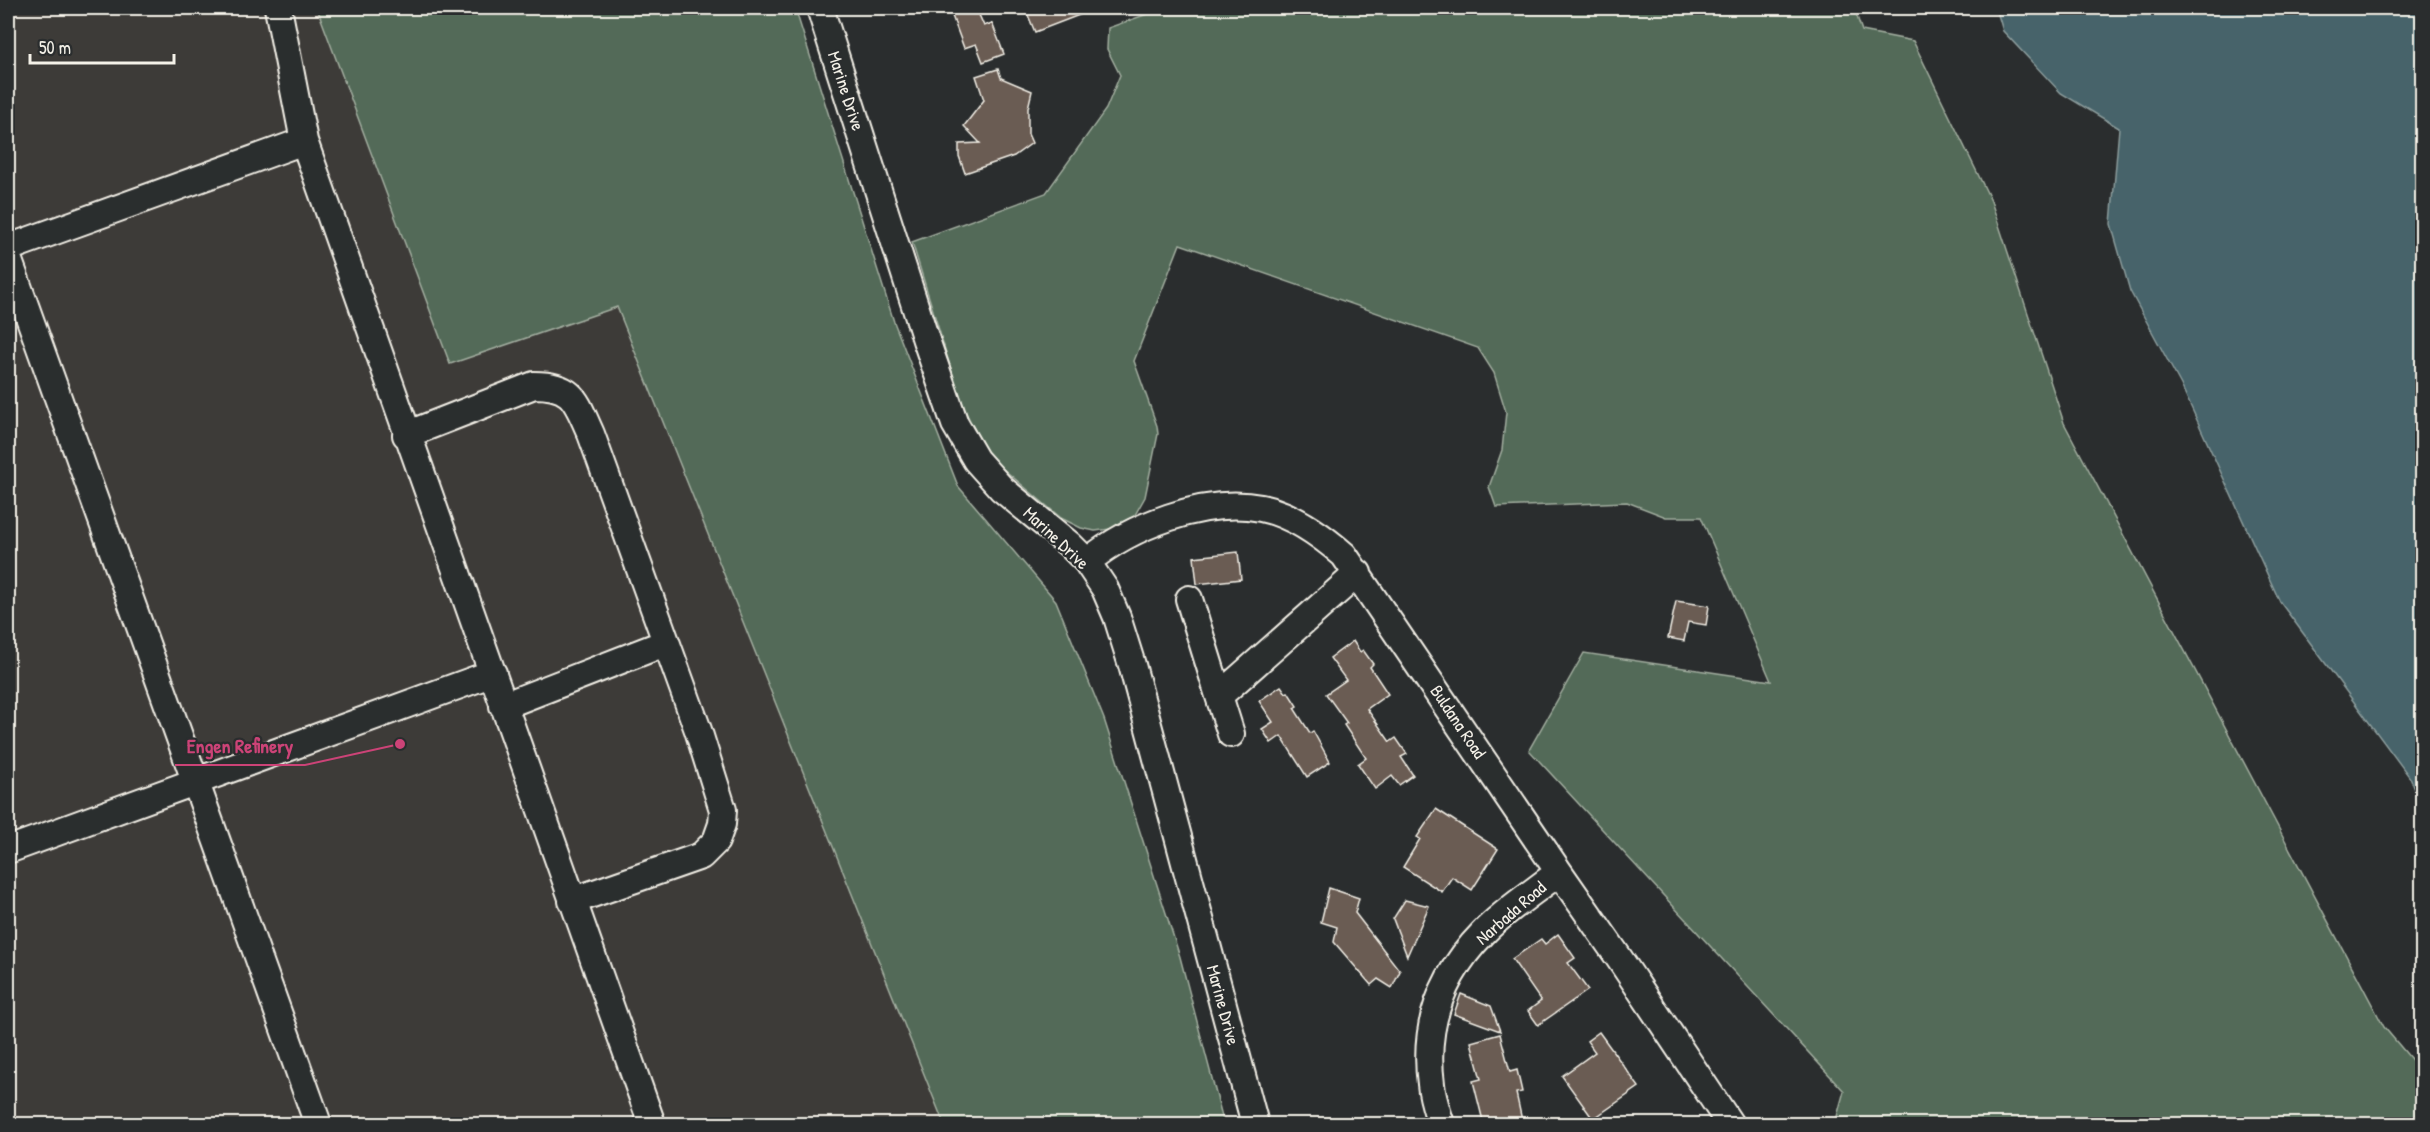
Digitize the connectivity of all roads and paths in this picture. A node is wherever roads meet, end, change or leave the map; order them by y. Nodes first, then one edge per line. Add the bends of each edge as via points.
1 (278, 8) edge
2 (823, 8) edge
3 (304, 141) junction
4 (8, 248) edge
5 (8, 258) edge
6 (406, 435) junction
7 (1087, 562) junction
8 (1358, 573) junction
9 (1189, 599) dead end
10 (664, 643) junction
11 (492, 673) junction
12 (1219, 696) junction
13 (503, 706) junction
14 (1231, 734) dead end
15 (195, 782) junction
16 (8, 850) edge
17 (1559, 873) junction
18 (572, 901) junction
19 (318, 1125) edge
20 (652, 1125) edge
21 (1254, 1125) edge
22 (1441, 1125) edge
23 (1730, 1125) edge

1 - 3 street
2 - 7 street, Marine Drive via 955,424 976,460 1002,489
3 - 4 street
3 - 6 street
5 - 15 street
6 - 10 street via 534,385 553,385 564,390 576,401 591,434
6 - 11 street
7 - 8 street, Buldana Road via 1122,539 1170,517 1233,506 1262,508 1295,521 1325,538
7 - 21 street, Marine Drive via 1105,589 1132,665
8 - 12 street
8 - 17 street, Buldana Road
9 - 12 street
10 - 13 street
10 - 18 street via 698,730 723,810 716,841 701,856
11 - 13 street
11 - 15 street
12 - 14 street
13 - 18 street
15 - 16 street
15 - 19 street
17 - 22 street, Narbada Road via 1484,932 1454,968 1437,1002 1429,1045 1431,1085
17 - 23 street, Buldana Road
18 - 20 street

